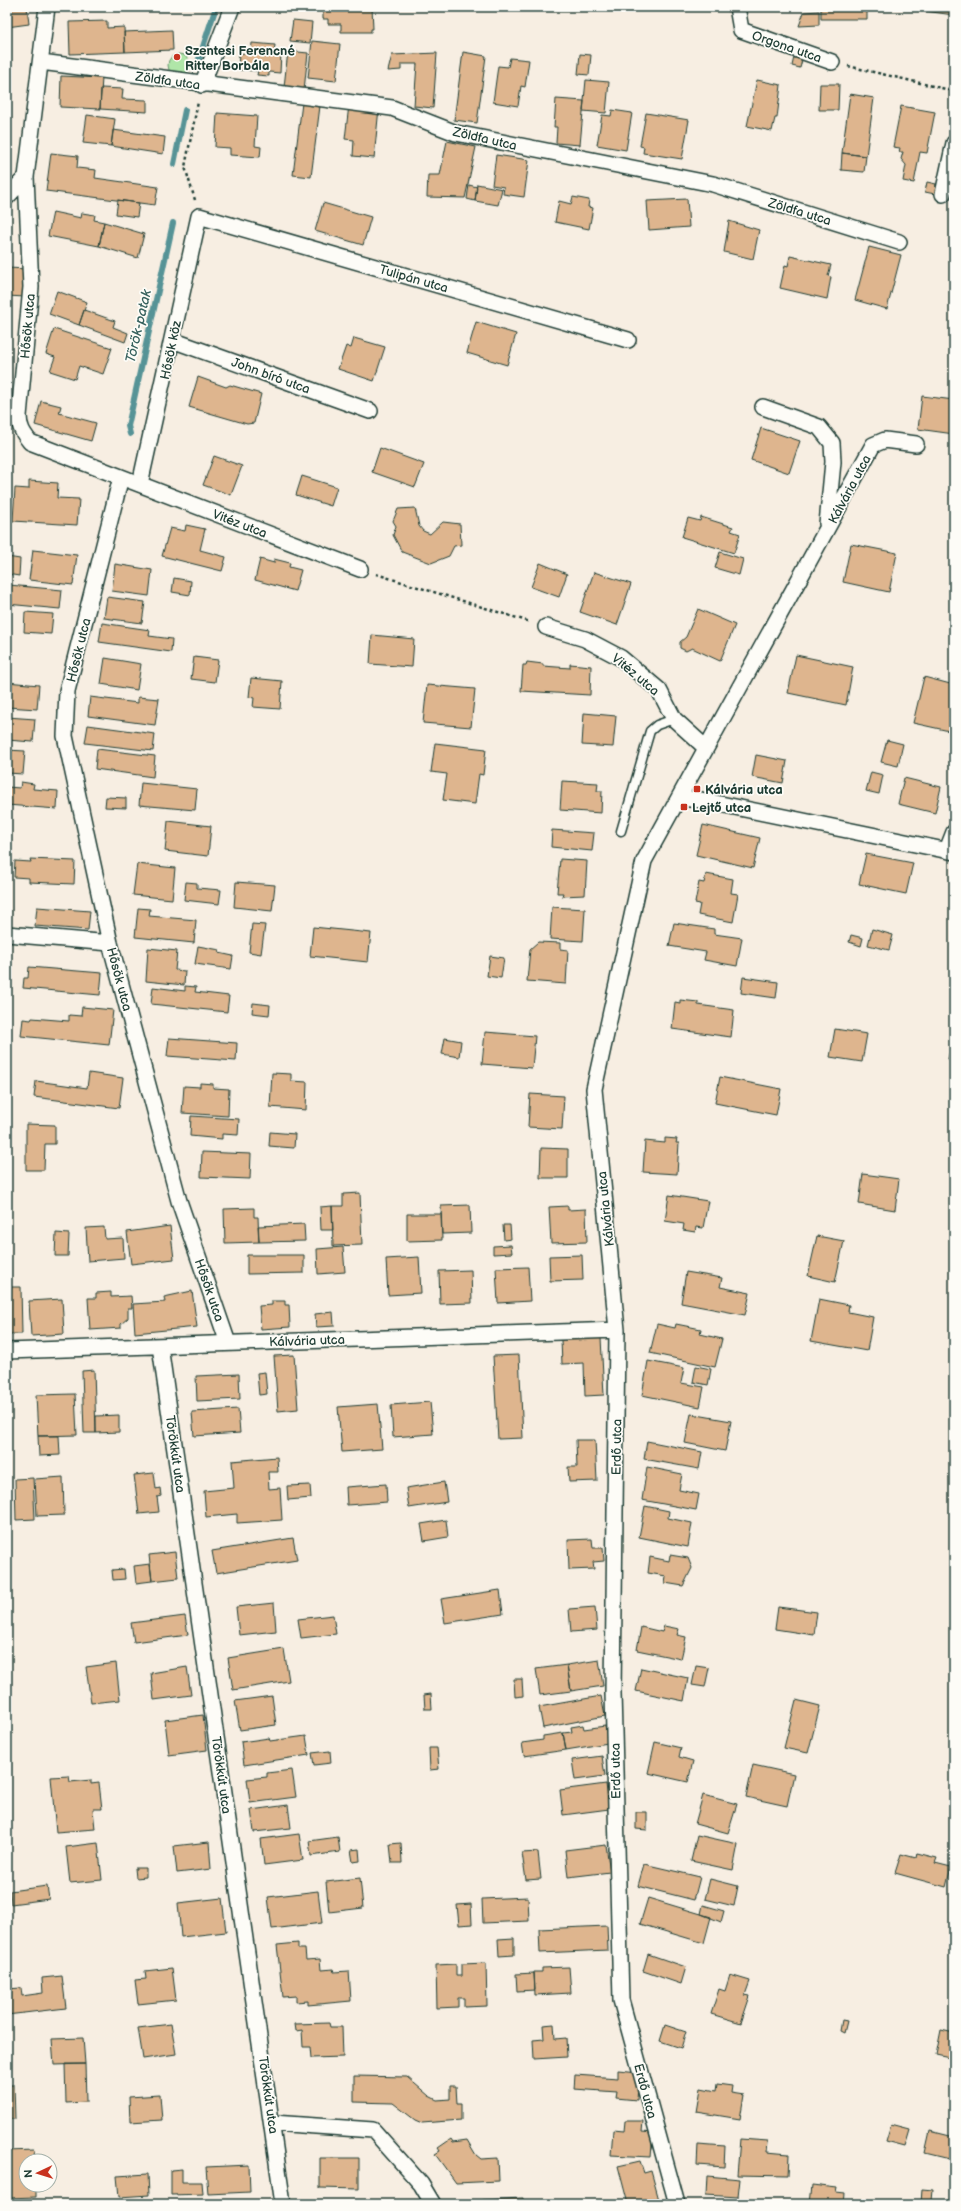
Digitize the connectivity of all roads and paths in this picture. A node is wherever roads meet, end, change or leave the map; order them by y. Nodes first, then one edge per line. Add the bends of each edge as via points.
1 (47, 7) edge
2 (232, 7) edge
3 (737, 7) edge
4 (41, 62) junction
5 (832, 62) joint
6 (202, 84) junction
7 (954, 91) edge
8 (954, 143) edge
9 (26, 177) junction
10 (943, 194) dead end
11 (7, 197) edge
12 (199, 216) junction
13 (899, 242) dead end
14 (172, 340) junction
15 (628, 340) dead end
16 (763, 407) dead end
17 (370, 411) dead end
18 (916, 444) dead end
19 (121, 477) junction
20 (140, 484) junction
21 (827, 531) junction
22 (360, 569) joint
23 (546, 627) joint
24 (674, 718) junction
25 (706, 748) junction
26 (679, 798) junction
27 (621, 831) dead end
28 (954, 832) edge
29 (951, 851) edge
30 (7, 934) edge
31 (110, 943) junction
32 (617, 1330) junction
33 (228, 1343) junction
34 (160, 1346) junction
35 (7, 1351) edge
36 (273, 2123) junction
37 (283, 2204) edge
38 (433, 2204) edge
39 (677, 2204) edge

1 - 4 street, Hősök utca
2 - 6 street
3 - 5 street, Orgona utca via 741,30
4 - 6 street, Zöldfa utca
4 - 9 street, Hősök utca
5 - 7 path
6 - 12 path via 184,167
6 - 13 street, Zöldfa utca via 392,108 456,133 713,184
8 - 10 street
9 - 11 street
9 - 19 street, Hősök utca via 31,287 19,424 30,442
12 - 14 street, Hősök köz
12 - 15 street, Tulipán utca
14 - 17 street, John bíró utca
14 - 20 street, Hősök köz
16 - 21 street, Kálvária utca via 819,426 832,443 833,462
18 - 21 street, Kálvária utca via 884,440 872,446
19 - 20 street, Vitéz utca
19 - 31 street, Hősök utca via 67,691 65,736
20 - 22 street, Vitéz utca
21 - 25 street, Kálvária utca
22 - 23 path
23 - 24 street, Vitéz utca via 585,639 620,658 659,690
24 - 25 street, Vitéz utca
24 - 27 lane via 650,731
25 - 26 street, Kálvária utca
26 - 29 street via 701,800
26 - 32 street, Kálvária utca via 644,862 594,1089
28 - 29 street
30 - 31 street
31 - 33 street, Hősök utca via 180,1200
32 - 33 street, Kálvária utca
32 - 39 street, Erdő utca via 613,1693 621,2000
33 - 34 street, Kálvária utca
34 - 35 street, Kálvária utca
34 - 36 street, Törökkút utca
36 - 37 street, Törökkút utca
36 - 38 street via 373,2130 421,2184

